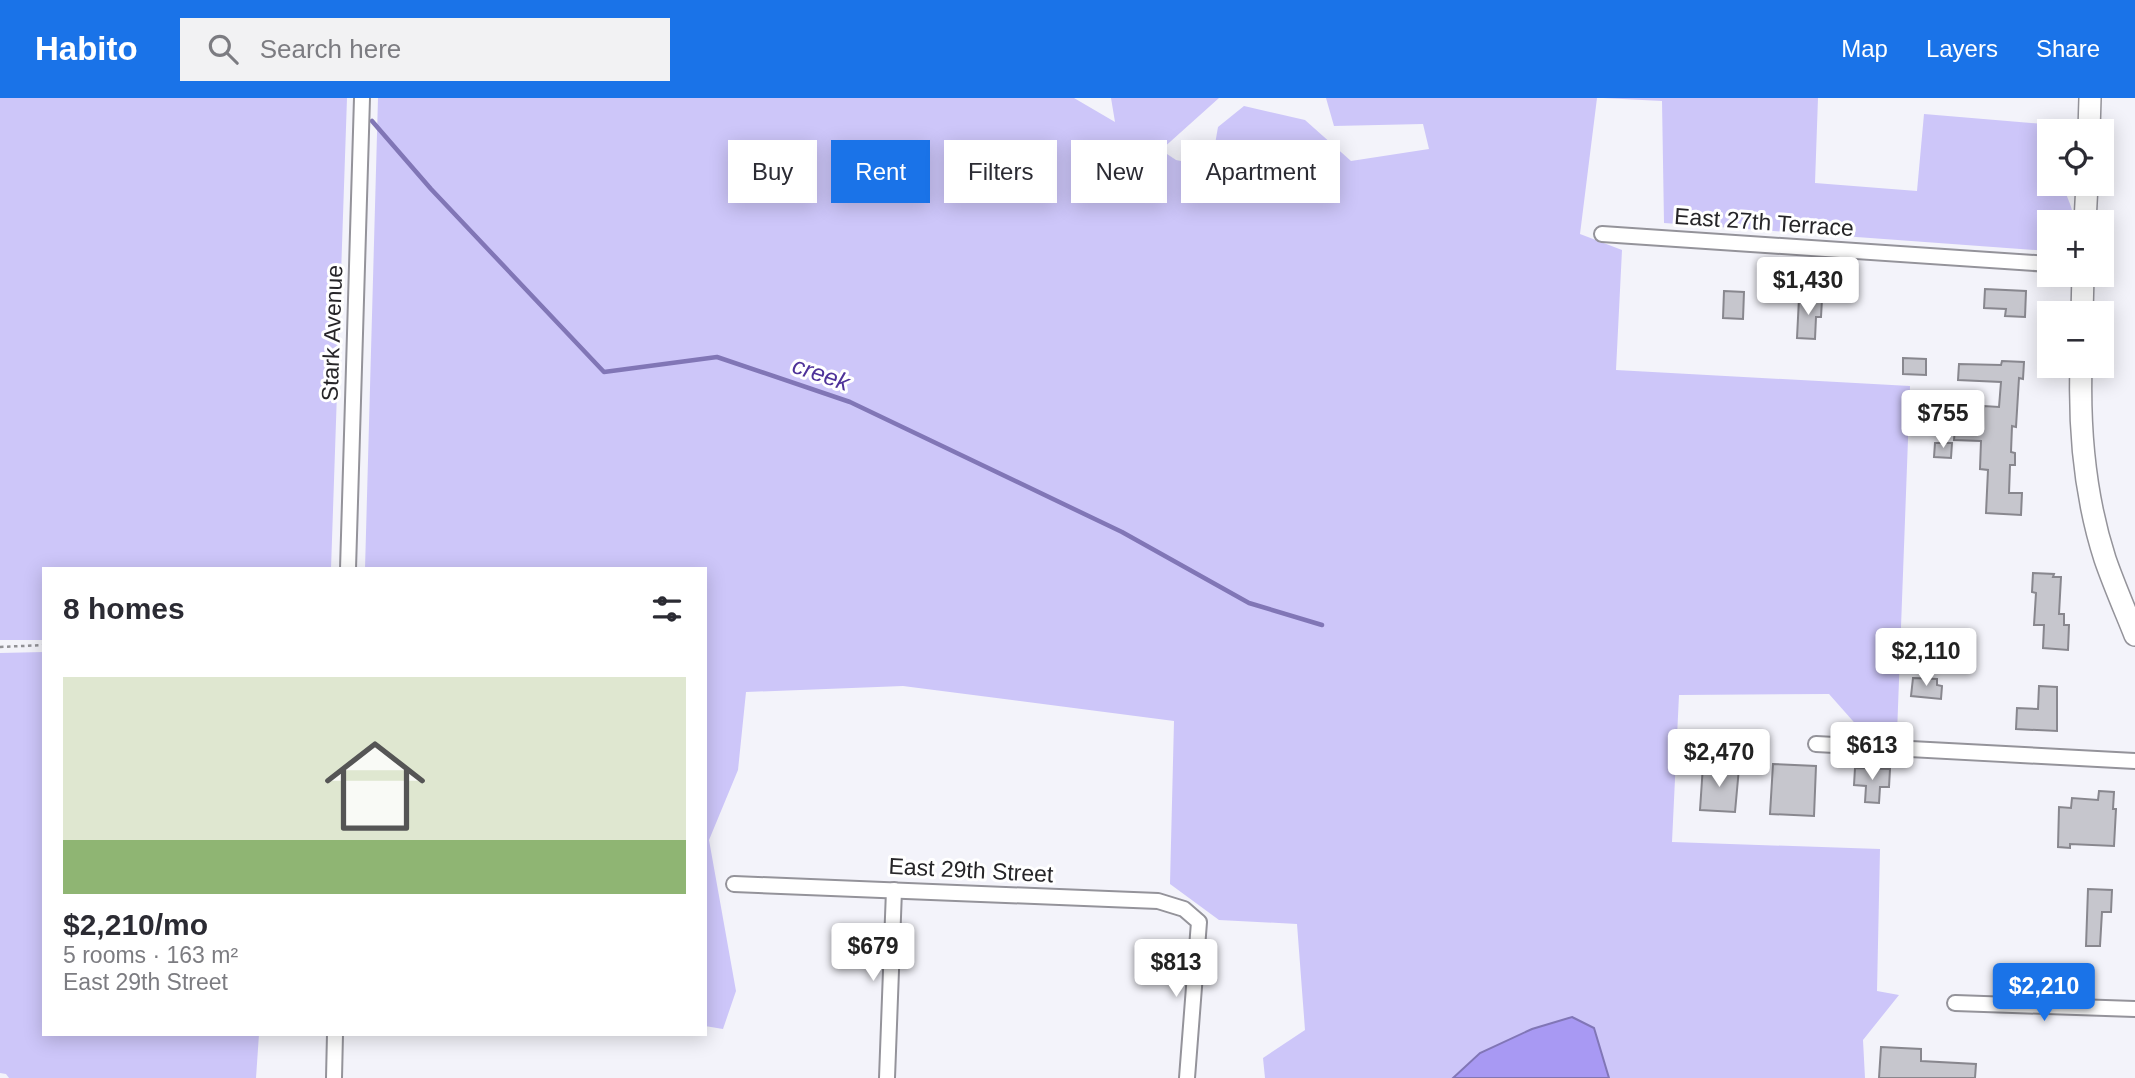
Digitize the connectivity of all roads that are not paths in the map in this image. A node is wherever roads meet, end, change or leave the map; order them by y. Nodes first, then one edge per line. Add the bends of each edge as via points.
1 (362, 98) edge
2 (2090, 98) edge
3 (2089, 119) edge
4 (1602, 234) dead end
5 (2037, 263) edge
6 (2080, 378) edge
7 (348, 567) edge
8 (2135, 635) edge
9 (1816, 744) dead end
10 (2135, 761) edge
11 (734, 884) dead end
12 (894, 890) junction
13 (1955, 1003) dead end
14 (2135, 1009) edge
15 (335, 1036) edge
16 (334, 1078) edge
17 (887, 1078) edge
18 (1187, 1078) edge

1 - 7 street, Stark Avenue
2 - 3 main road
4 - 5 street, East 27th Terrace
6 - 8 main road via 2079,409 2090,502 2105,560
9 - 10 street
11 - 12 street, East 29th Street
12 - 17 street
12 - 18 street, East 29th Street via 1158,901 1184,909 1199,922
13 - 14 street
15 - 16 street

